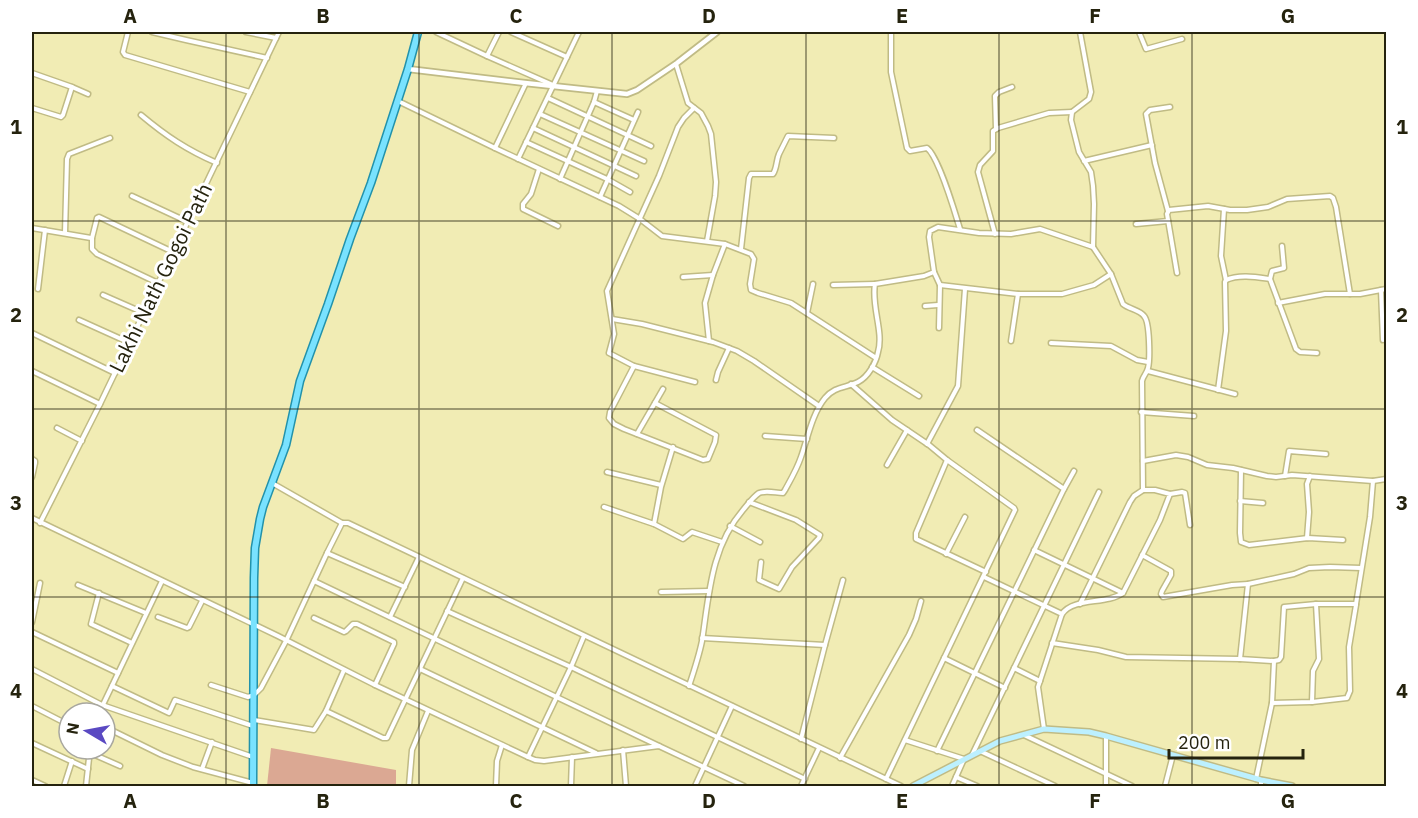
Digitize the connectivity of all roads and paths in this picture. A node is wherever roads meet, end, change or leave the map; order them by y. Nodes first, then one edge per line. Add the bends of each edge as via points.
1 (128, 32) edge
2 (152, 32) edge
3 (246, 32) edge
4 (279, 32) edge
5 (418, 32) edge
6 (436, 32) edge
7 (499, 32) edge
8 (511, 32) edge
9 (579, 32) edge
10 (717, 32) edge
11 (891, 32) edge
12 (1080, 32) edge
13 (1139, 32) edge
14 (276, 38) junction
15 (1182, 39) dead end
16 (487, 56) junction
17 (567, 57) junction
18 (267, 58) junction
19 (676, 64) junction
20 (408, 69) junction
21 (32, 73) edge
22 (526, 84) junction
23 (554, 86) junction
24 (72, 87) junction
25 (1012, 87) dead end
26 (597, 91) junction
27 (250, 92) junction
28 (88, 94) dead end
29 (548, 98) junction
30 (398, 100) junction
31 (594, 102) junction
32 (1170, 107) dead end
33 (32, 108) edge
34 (694, 108) junction
35 (638, 112) dead end
36 (1072, 112) junction
37 (540, 114) junction
38 (141, 115) dead end
39 (588, 117) junction
40 (634, 120) junction
41 (533, 128) junction
42 (996, 129) junction
43 (580, 133) junction
44 (626, 135) junction
45 (110, 138) dead end
46 (834, 138) dead end
47 (526, 142) junction
48 (1152, 145) junction
49 (651, 146) dead end
50 (574, 147) junction
51 (495, 148) junction
52 (620, 150) junction
53 (518, 159) junction
54 (644, 161) dead end
55 (1084, 161) junction
56 (568, 162) junction
57 (217, 163) junction
58 (614, 165) junction
59 (539, 169) junction
60 (636, 176) dead end
61 (560, 179) junction
62 (607, 179) junction
63 (630, 192) dead end
64 (132, 196) dead end
65 (600, 197) junction
66 (1224, 209) junction
67 (1168, 211) junction
68 (640, 219) junction
69 (1168, 221) junction
70 (188, 222) junction
71 (1136, 224) dead end
72 (558, 226) dead end
73 (32, 228) edge
74 (45, 230) junction
75 (960, 230) junction
76 (65, 233) junction
77 (995, 234) junction
78 (92, 238) junction
79 (706, 241) junction
80 (725, 244) junction
81 (1282, 246) dead end
82 (1093, 247) junction
83 (741, 249) junction
84 (173, 252) junction
85 (934, 272) junction
86 (1177, 273) dead end
87 (1111, 274) junction
88 (713, 275) junction
89 (683, 277) dead end
90 (1270, 279) junction
91 (1226, 280) junction
92 (158, 283) junction
93 (813, 284) dead end
94 (875, 284) junction
95 (833, 285) dead end
96 (940, 285) junction
97 (38, 289) dead end
98 (965, 289) junction
99 (1384, 290) edge
100 (1017, 294) junction
101 (1350, 294) junction
102 (103, 295) dead end
103 (1278, 303) junction
104 (938, 305) junction
105 (925, 306) dead end
106 (144, 313) junction
107 (807, 313) junction
108 (612, 319) junction
109 (79, 320) dead end
110 (939, 328) dead end
111 (32, 333) edge
112 (1383, 340) dead end
113 (709, 341) junction
114 (1011, 341) dead end
115 (130, 343) junction
116 (1052, 343) dead end
117 (729, 348) junction
118 (1317, 353) dead end
119 (876, 358) junction
120 (1148, 362) junction
121 (634, 366) junction
122 (872, 367) junction
123 (32, 371) edge
124 (1148, 371) junction
125 (115, 373) junction
126 (716, 380) dead end
127 (695, 382) dead end
128 (851, 384) junction
129 (663, 389) dead end
130 (1218, 390) junction
131 (1235, 394) dead end
132 (919, 396) dead end
133 (655, 403) junction
134 (100, 404) junction
135 (819, 406) junction
136 (1141, 412) junction
137 (1194, 416) dead end
138 (57, 428) dead end
139 (907, 430) junction
140 (977, 430) dead end
141 (637, 434) junction
142 (765, 436) dead end
143 (807, 439) junction
144 (82, 441) junction
145 (927, 444) junction
146 (673, 447) junction
147 (1326, 454) dead end
148 (32, 459) edge
149 (947, 460) junction
150 (1143, 460) junction
151 (887, 465) dead end
152 (1241, 470) junction
153 (1074, 471) dead end
154 (607, 472) dead end
155 (1285, 476) junction
156 (1310, 476) junction
157 (32, 477) edge
158 (1386, 479) edge
159 (1373, 481) junction
160 (272, 483) junction
161 (661, 485) junction
162 (1064, 489) junction
163 (1143, 490) junction
164 (1099, 492) dead end
165 (1170, 494) junction
166 (1240, 501) junction
167 (750, 502) junction
168 (1263, 503) dead end
169 (604, 507) dead end
170 (965, 517) dead end
171 (32, 518) edge
172 (40, 523) junction
173 (342, 523) junction
174 (654, 524) junction
175 (1190, 525) dead end
176 (730, 526) junction
177 (1307, 538) junction
178 (1342, 540) dead end
179 (722, 542) junction
180 (760, 542) dead end
181 (1034, 550) junction
182 (327, 553) junction
183 (946, 554) junction
184 (1142, 555) junction
185 (419, 557) junction
186 (761, 562) dead end
187 (1063, 564) junction
188 (1361, 568) junction
189 (986, 572) junction
190 (984, 577) junction
191 (463, 578) junction
192 (1093, 578) junction
193 (843, 580) dead end
194 (314, 581) junction
195 (162, 582) junction
196 (40, 583) dead end
197 (1248, 584) junction
198 (78, 585) dead end
199 (405, 587) junction
200 (708, 591) junction
201 (1014, 591) junction
202 (662, 592) dead end
203 (99, 593) junction
204 (1124, 593) junction
205 (202, 601) junction
206 (921, 601) dead end
207 (1080, 604) junction
208 (1316, 604) junction
209 (1356, 604) junction
210 (1044, 606) junction
211 (447, 611) junction
212 (146, 613) junction
213 (1062, 614) junction
214 (158, 616) dead end
215 (390, 617) junction
216 (314, 618) dead end
217 (32, 622) edge
218 (254, 625) junction
219 (32, 632) edge
220 (584, 636) junction
221 (434, 638) junction
222 (702, 638) junction
223 (286, 641) junction
224 (1052, 642) junction
225 (132, 643) junction
226 (825, 645) junction
227 (944, 658) junction
228 (1240, 659) junction
229 (1274, 661) junction
230 (571, 667) junction
231 (1014, 668) junction
232 (32, 669) edge
233 (420, 669) junction
234 (344, 670) junction
235 (118, 673) junction
236 (975, 674) junction
237 (1040, 681) junction
238 (211, 685) dead end
239 (375, 685) junction
240 (112, 686) junction
241 (689, 686) junction
242 (1005, 688) junction
243 (254, 695) junction
244 (556, 697) junction
245 (405, 700) junction
246 (94, 701) edge
247 (104, 701) edge
248 (1312, 702) junction
249 (1272, 703) junction
250 (32, 706) edge
251 (732, 706) junction
252 (117, 710) edge
253 (326, 711) junction
254 (428, 711) junction
255 (57, 718) edge
256 (254, 723) junction
257 (542, 727) junction
258 (1044, 729) junction
259 (117, 733) edge
260 (1023, 735) junction
261 (1107, 735) junction
262 (717, 737) junction
263 (801, 739) junction
264 (906, 740) junction
265 (212, 742) junction
266 (32, 743) edge
267 (502, 745) junction
268 (659, 746) junction
269 (819, 748) junction
270 (623, 750) junction
271 (937, 751) junction
272 (980, 751) junction
273 (597, 753) junction
274 (57, 754) edge
275 (972, 755) junction
276 (1173, 755) junction
277 (254, 757) junction
278 (528, 757) junction
279 (572, 757) junction
280 (840, 758) junction
281 (964, 759) junction
282 (72, 761) joint
283 (88, 761) edge
284 (109, 761) edge
285 (120, 766) dead end
286 (703, 767) junction
287 (88, 769) junction
288 (202, 769) junction
289 (1106, 775) junction
290 (956, 777) junction
291 (805, 779) junction
292 (886, 779) junction
293 (32, 780) edge
294 (1259, 782) edge
295 (254, 785) edge
296 (45, 786) edge
297 (64, 786) edge
298 (86, 786) edge
299 (409, 786) edge
300 (496, 786) edge
301 (571, 786) edge
302 (626, 786) edge
303 (695, 786) edge
304 (744, 786) edge
305 (801, 786) edge
306 (901, 786) edge
307 (913, 786) edge
308 (952, 786) edge
309 (977, 786) edge
310 (1055, 786) edge
311 (1106, 786) edge
312 (1132, 786) edge
313 (1165, 786) edge
314 (1292, 786) edge

1 - 27 street via 125,55
2 - 18 street
3 - 14 street
4 - 14 street, Lakhi Nath Gogoi Path
5 - 20 main road
6 - 16 street
7 - 16 street
8 - 17 street
9 - 17 street
10 - 19 street
11 - 75 street via 891,72 906,148 927,148 932,153
12 - 36 street via 1091,92 1089,99
13 - 15 street via 1146,49
14 - 18 street, Lakhi Nath Gogoi Path
16 - 23 street
17 - 23 street
18 - 27 street, Lakhi Nath Gogoi Path
19 - 26 street via 627,94
19 - 34 street via 688,103
20 - 22 street
20 - 30 main road
21 - 24 street
22 - 23 street
22 - 51 street
23 - 26 street
23 - 29 street
24 - 28 street
24 - 33 street via 61,117
25 - 42 street via 995,96
26 - 31 street
27 - 57 street, Lakhi Nath Gogoi Path
29 - 37 street
29 - 39 street
30 - 51 street
30 - 160 main road via 300,381 289,436
31 - 39 street
31 - 40 street
32 - 48 street via 1146,114
34 - 68 street via 678,128
34 - 79 street via 710,130 716,169
35 - 40 street
36 - 42 street via 1049,113
36 - 55 street
37 - 41 street
37 - 43 street
38 - 57 street via 183,147
39 - 43 street
39 - 44 street
40 - 44 street
41 - 47 street
41 - 50 street
42 - 77 street via 992,134 993,150 978,172
43 - 50 street
43 - 52 street
44 - 49 street
44 - 52 street
45 - 76 street via 69,154
46 - 83 street via 788,136 773,174 751,174
47 - 53 street
47 - 56 street
48 - 55 street
48 - 67 street
50 - 56 street
50 - 58 street
51 - 53 street
52 - 54 street
52 - 58 street
53 - 59 street
55 - 82 street via 1093,186
56 - 61 street
56 - 62 street
57 - 70 street, Lakhi Nath Gogoi Path
58 - 60 street
58 - 62 street
59 - 61 street
59 - 72 street via 523,209
61 - 65 street
62 - 63 street
62 - 65 street
64 - 70 street
65 - 68 street
66 - 67 street via 1208,206
66 - 91 street via 1221,256
66 - 101 street via 1247,210 1280,201 1332,196
67 - 69 street
68 - 79 street via 662,236
68 - 108 street via 607,291
69 - 71 street
69 - 86 street
70 - 84 street, Lakhi Nath Gogoi Path
73 - 74 street
74 - 76 street
74 - 97 street
75 - 77 street
75 - 85 street via 938,227 930,231
76 - 78 street
77 - 82 street via 1040,229
78 - 84 street via 98,216
78 - 92 street via 92,249 97,254
79 - 80 street
80 - 83 street
80 - 88 street
81 - 90 street via 1284,268 1273,270
82 - 87 street
83 - 107 street via 754,259 751,290 787,301
84 - 92 street, Lakhi Nath Gogoi Path
85 - 94 street
85 - 96 street
87 - 100 street via 1094,285 1062,294
87 - 120 street via 1123,304 1142,313 1148,322
88 - 89 street
88 - 113 street via 705,303
90 - 91 street
90 - 103 street
91 - 130 street via 1226,331
92 - 106 street, Lakhi Nath Gogoi Path
93 - 107 street
94 - 95 street
94 - 119 street via 880,343
96 - 98 street
96 - 104 street
98 - 100 street
98 - 145 street via 958,386
99 - 101 street
99 - 112 street
100 - 114 street
101 - 103 street via 1325,294
102 - 106 street
103 - 118 street via 1296,349
104 - 105 street
104 - 110 street
106 - 115 street, Lakhi Nath Gogoi Path
107 - 119 street
108 - 113 street
108 - 121 street via 614,334 609,352
109 - 115 street
111 - 125 street
113 - 117 street
115 - 125 street, Lakhi Nath Gogoi Path
116 - 120 street via 1111,346
117 - 126 street
117 - 135 street
119 - 122 street
120 - 124 street
121 - 127 street
121 - 141 street via 609,418
122 - 128 street via 860,381
122 - 132 street
123 - 134 street
124 - 130 street
124 - 136 street via 1142,381
125 - 134 street, Lakhi Nath Gogoi Path
128 - 135 street via 832,391
128 - 139 street
129 - 133 street
130 - 131 street
133 - 141 street
133 - 146 street via 717,436 706,460
134 - 144 street, Lakhi Nath Gogoi Path
135 - 143 street
136 - 137 street
136 - 150 street
138 - 144 street
139 - 145 street
139 - 151 street
140 - 162 street
141 - 146 street
142 - 143 street
143 - 167 street via 786,490 760,493
144 - 172 street, Lakhi Nath Gogoi Path
145 - 149 street
146 - 161 street
147 - 155 street via 1290,451
148 - 157 street via 36,463
149 - 183 street via 915,536
149 - 189 street via 1015,510
150 - 152 street via 1176,455
150 - 163 street
152 - 155 street
152 - 166 street
153 - 162 street
154 - 161 street
155 - 156 street
156 - 159 street
156 - 177 street
158 - 159 street
159 - 188 street
160 - 173 street
160 - 218 main road via 257,533
161 - 174 street
162 - 181 street
163 - 165 street
163 - 192 street via 1130,502
164 - 187 street
165 - 175 street via 1185,493
165 - 184 street
166 - 168 street
166 - 177 street via 1241,542 1249,545
167 - 176 street
167 - 186 street via 796,520 820,535 792,567 779,590 759,580
169 - 174 street
170 - 183 street
171 - 172 street
172 - 195 street
173 - 182 street
173 - 185 street
174 - 179 street via 683,539 693,532
176 - 179 street
176 - 180 street
177 - 178 street
179 - 200 street
181 - 187 street
181 - 201 street
182 - 194 street
182 - 199 street
183 - 189 street
184 - 197 street via 1171,571 1163,597
184 - 204 street
185 - 191 street
185 - 199 street
187 - 192 street
187 - 210 street
188 - 197 street via 1309,568
188 - 209 street
189 - 190 street
190 - 201 street
190 - 227 street
191 - 211 street
191 - 220 street
192 - 204 street
192 - 207 street
193 - 226 street
194 - 215 street
194 - 223 street
195 - 205 street
195 - 212 street
196 - 217 street
197 - 228 street
198 - 203 street
199 - 215 street
200 - 202 street
200 - 222 street
201 - 210 street
201 - 236 street
203 - 212 street
203 - 225 street via 91,624
204 - 207 street
205 - 214 street via 188,628
205 - 218 street
206 - 280 street via 909,635
207 - 213 street
208 - 209 street
208 - 229 street via 1284,607 1281,657
208 - 248 street via 1319,660 1313,671
209 - 248 street via 1349,646 1349,695 1344,699
210 - 213 street
210 - 231 street
211 - 221 street
211 - 230 street
212 - 225 street
213 - 224 street
215 - 221 street
216 - 239 street via 344,632 357,624 394,642
218 - 223 street
218 - 243 main road
219 - 235 street
220 - 230 street
220 - 241 street
221 - 233 street
221 - 244 street
222 - 226 street
222 - 241 street
223 - 234 street
223 - 243 street
224 - 228 street via 1126,657
224 - 237 street
225 - 235 street
226 - 263 street
227 - 236 street
227 - 264 street
228 - 229 street
229 - 249 street
230 - 244 street
230 - 262 street
231 - 237 street
231 - 242 street
232 - 246 street
233 - 245 street
233 - 257 street
234 - 239 street
234 - 253 street
235 - 240 street
236 - 242 street
236 - 271 street
237 - 258 street
238 - 243 street via 243,696
239 - 245 street
240 - 247 street
240 - 256 street via 169,713 176,700
241 - 251 street
242 - 275 street
243 - 256 main road
244 - 257 street
244 - 268 street
245 - 253 street via 385,738
245 - 254 street
248 - 249 street
249 - 294 street
250 - 255 street
251 - 262 street
251 - 263 street
252 - 265 street
253 - 256 street via 314,730
254 - 267 street
254 - 299 street via 412,750
256 - 277 main road
257 - 273 street
257 - 278 street
258 - 260 main road
258 - 261 main road
259 - 288 street
260 - 272 main road
260 - 289 street
261 - 276 main road
261 - 289 street
262 - 286 street
262 - 291 street
263 - 269 street
264 - 271 street
264 - 292 street
265 - 277 street
265 - 288 street
266 - 274 street
267 - 278 street
267 - 300 street
268 - 270 street
268 - 286 street
269 - 280 street
269 - 291 street
270 - 273 street
270 - 302 street
271 - 281 street
272 - 275 main road
272 - 310 street
273 - 279 street
275 - 281 main road
276 - 294 main road
276 - 313 street
277 - 295 main road
278 - 279 street via 539,761
279 - 301 street
280 - 292 street
281 - 290 street
281 - 307 main road
282 - 287 street
282 - 297 street
283 - 287 street
284 - 285 street
286 - 303 street
286 - 304 street
287 - 298 street
288 - 295 street
289 - 311 street
289 - 312 street
290 - 308 street
290 - 309 street
291 - 305 street
292 - 306 street
293 - 296 street
294 - 314 main road

